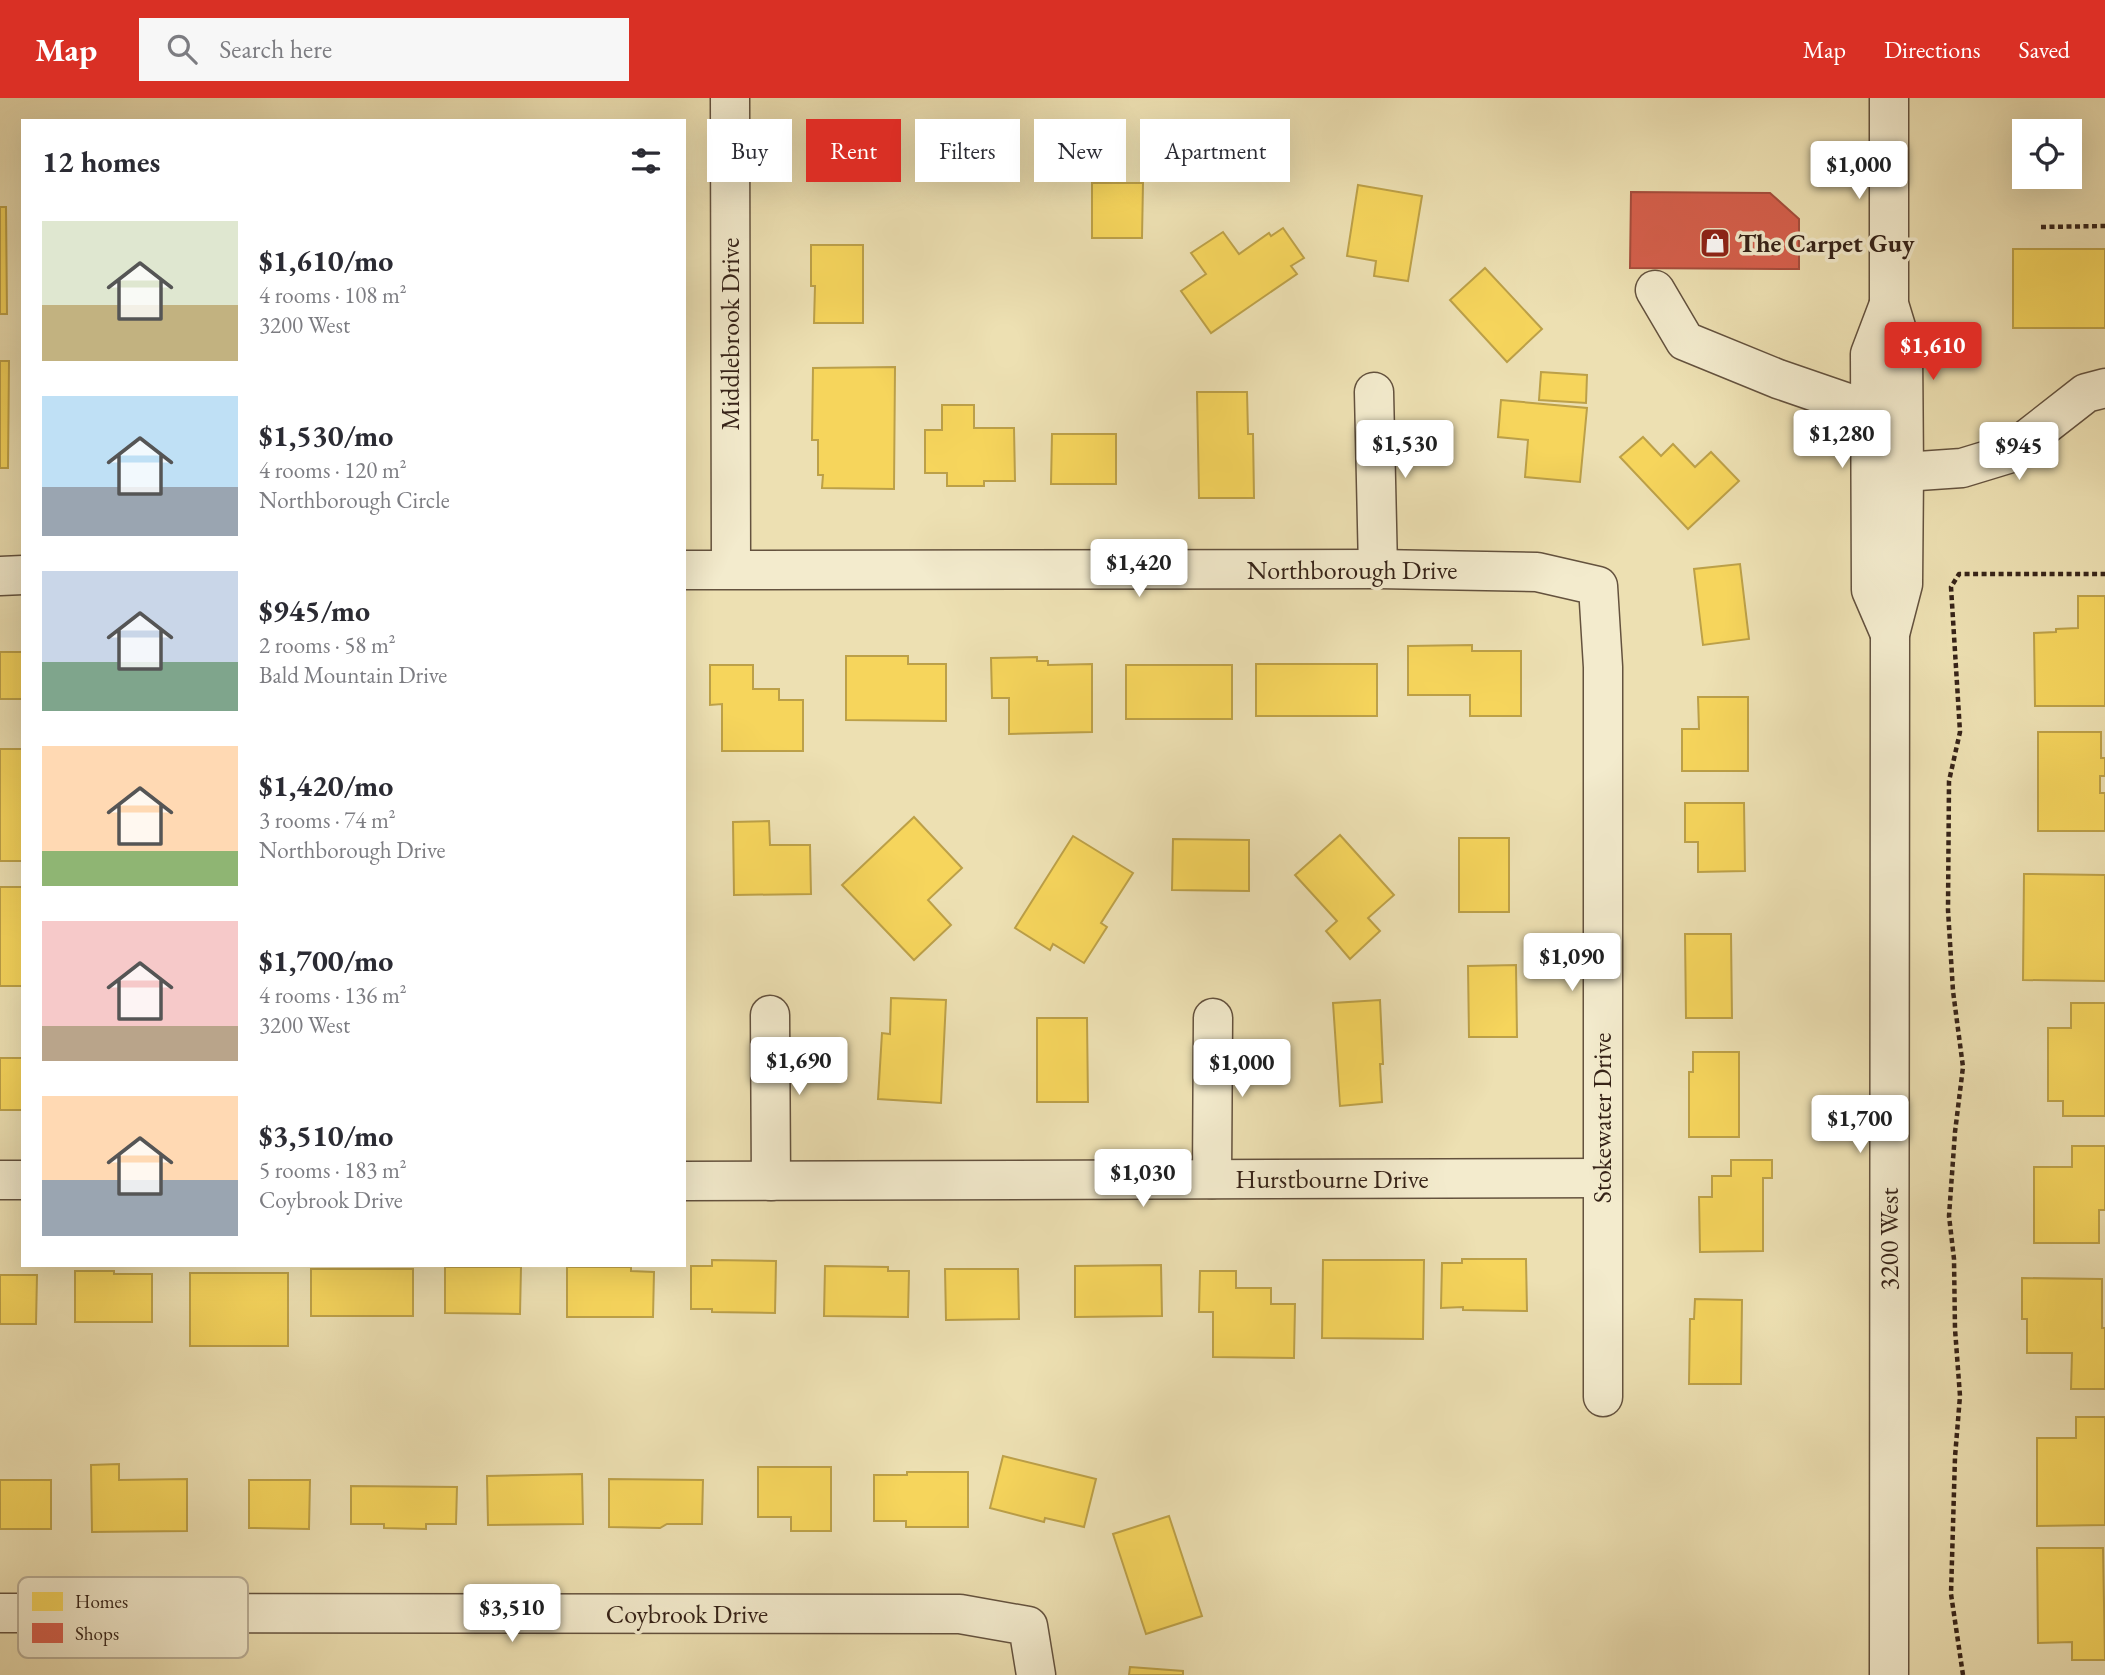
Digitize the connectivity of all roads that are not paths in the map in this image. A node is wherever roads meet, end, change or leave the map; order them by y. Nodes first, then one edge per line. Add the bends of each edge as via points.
1 (730, 98) edge
2 (1889, 98) edge
3 (1655, 290) dead end
4 (1889, 303) junction
5 (2105, 388) edge
6 (1374, 392) dead end
7 (1871, 411) junction
8 (1904, 472) junction
9 (732, 569) junction
10 (1378, 569) junction
11 (686, 570) edge
12 (21, 575) edge
13 (0, 576) edge
14 (1598, 586) joint
15 (1890, 635) junction
16 (770, 1015) dead end
17 (1213, 1018) dead end
18 (1602, 1178) junction
19 (1212, 1179) junction
20 (0, 1180) edge
21 (21, 1180) edge
22 (686, 1181) edge
23 (771, 1181) junction
24 (1602, 1397) dead end
25 (0, 1613) edge
26 (18, 1613) edge
27 (248, 1613) edge
28 (1036, 1675) edge
29 (1889, 1675) edge

1 - 9 street, Middlebrook Drive
2 - 4 street, 3200 West
3 - 7 street via 1685,341
4 - 7 street, 3200 West via 1870,354
4 - 8 street, 3200 West via 1903,350
5 - 8 street via 2086,393 2008,454 1962,468
6 - 10 street
7 - 15 street, 3200 West via 1871,590
8 - 15 street, 3200 West via 1903,584
9 - 10 street, Northborough Drive
9 - 11 street, Northborough Drive
10 - 14 street, Northborough Drive via 1537,572
12 - 13 street
14 - 18 street, Stokewater Drive
15 - 29 street, 3200 West
16 - 23 street
17 - 19 street
18 - 19 street, Hurstbourne Drive
18 - 24 street, Stokewater Drive
19 - 23 street, Hurstbourne Drive
20 - 21 street
22 - 23 street, Hurstbourne Drive
25 - 26 street, Coybrook Drive
27 - 28 street, Coybrook Drive via 960,1614 1028,1626

